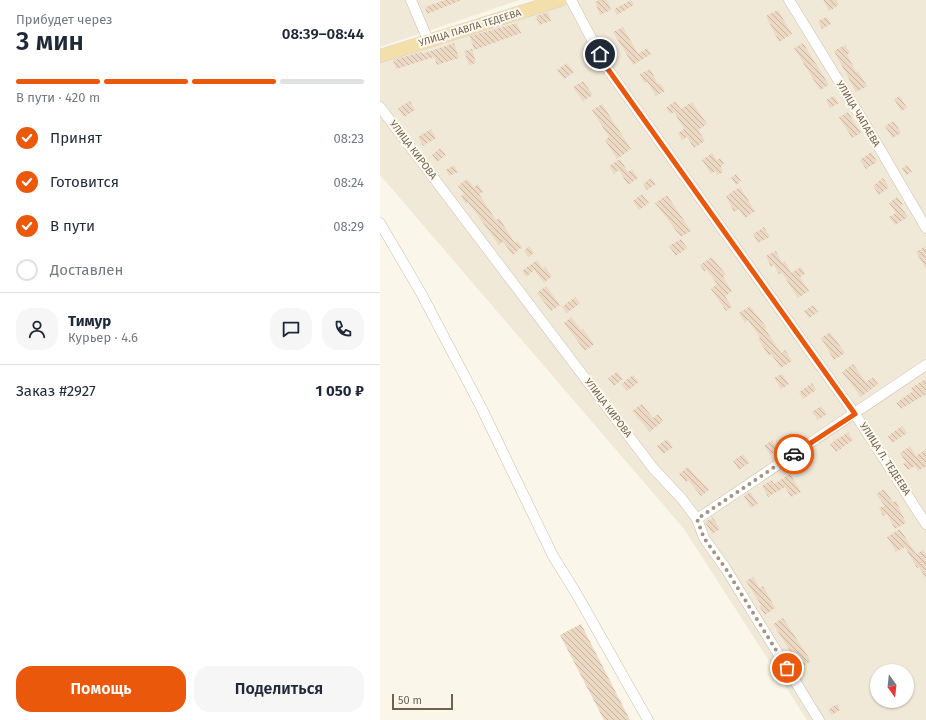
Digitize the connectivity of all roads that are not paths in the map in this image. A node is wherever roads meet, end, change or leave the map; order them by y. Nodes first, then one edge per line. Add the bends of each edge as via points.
1 (411, 0) edge
2 (560, 0) edge
3 (571, 0) edge
4 (789, 0) edge
5 (428, 40) junction
6 (380, 56) edge
7 (380, 107) edge
8 (380, 223) edge
9 (926, 228) edge
10 (926, 365) edge
11 (855, 414) junction
12 (697, 519) junction
13 (926, 524) edge
14 (648, 720) edge
15 (819, 720) edge

1 - 5 street
2 - 5 main road, УЛИЦА ПАВЛА ТЕДЕЕВА
3 - 11 street, УЛИЦА Л. ТЕДЕЕВА via 607,68
4 - 9 street, УЛИЦА ЧАПАЕВА
5 - 6 main road, УЛИЦА ПАВЛА ТЕДЕЕВА
7 - 12 street, УЛИЦА КИРОВА via 653,468
8 - 14 street via 421,292 482,407 553,556
10 - 11 street
11 - 12 street
11 - 13 street, УЛИЦА Л. ТЕДЕЕВА
12 - 15 street, УЛИЦА КИРОВА via 704,538 726,569

